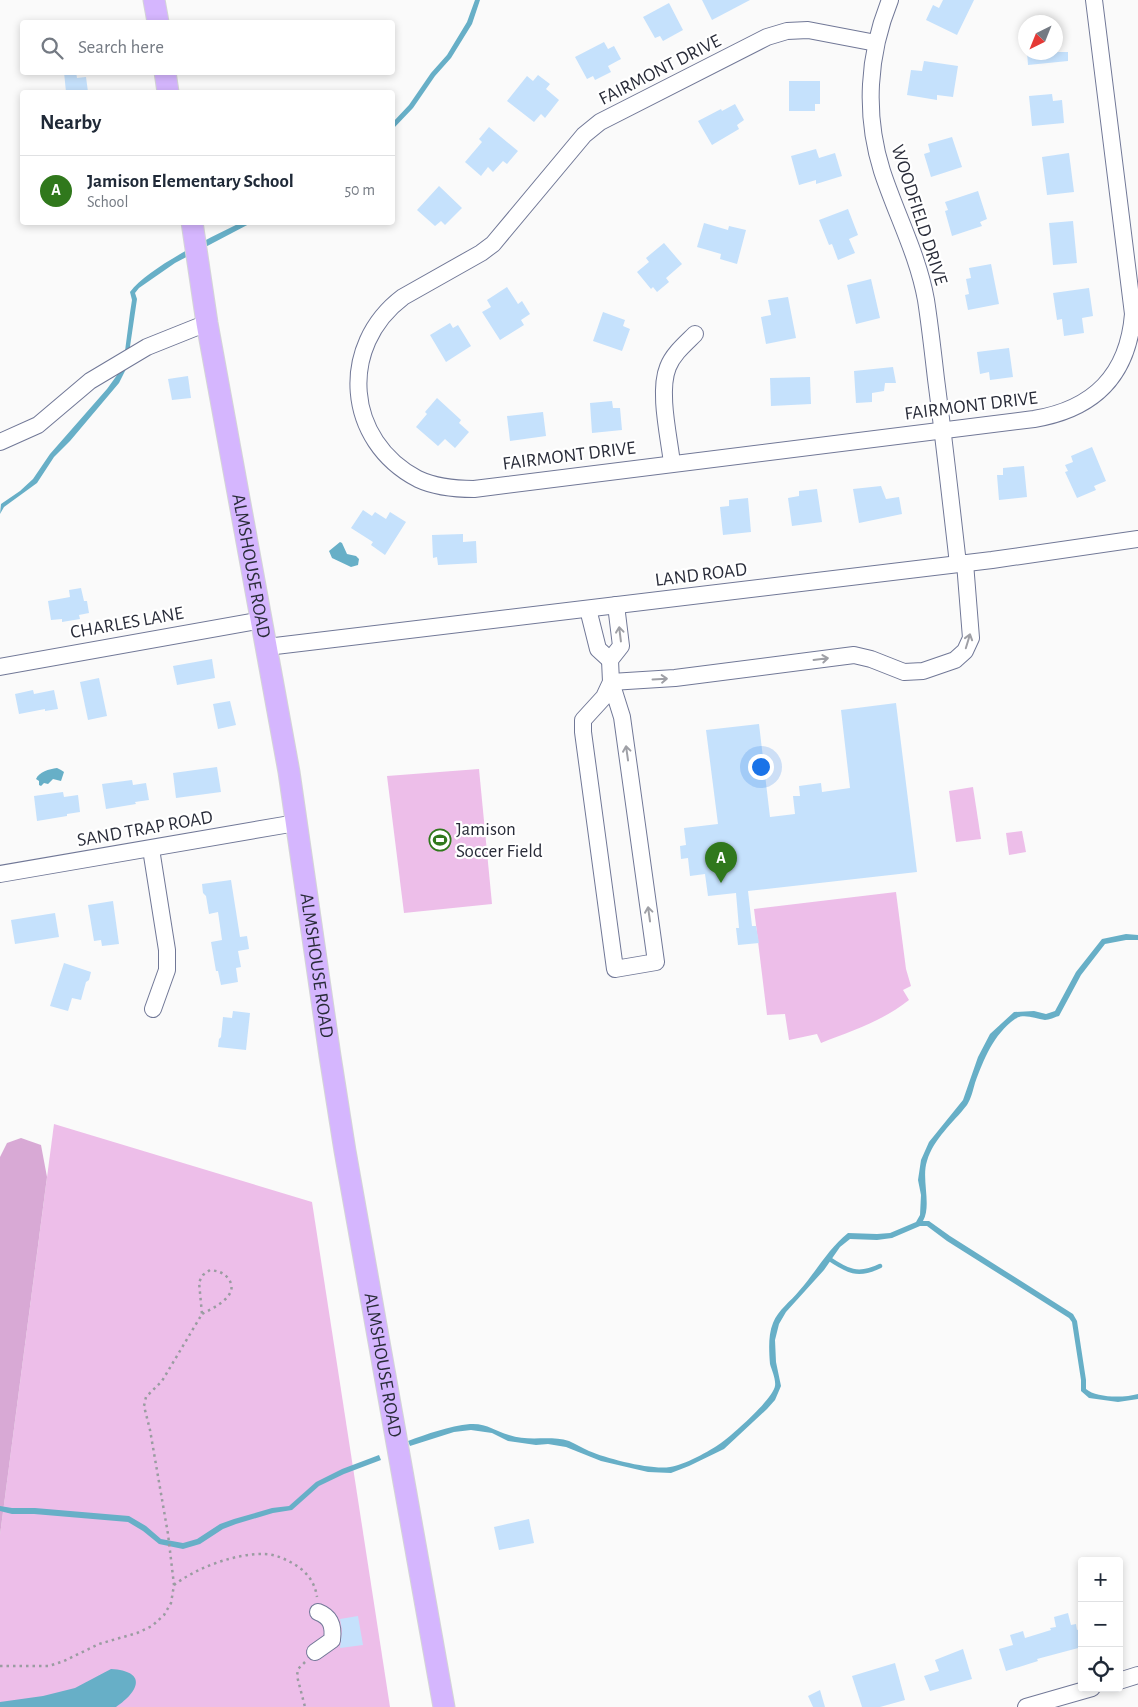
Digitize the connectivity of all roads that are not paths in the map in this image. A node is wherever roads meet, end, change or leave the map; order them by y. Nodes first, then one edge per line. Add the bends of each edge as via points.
1 (154, 0) edge
2 (890, 0) edge
3 (1094, 0) edge
4 (158, 20) edge
5 (876, 43) junction
6 (165, 75) edge
7 (168, 90) edge
8 (193, 230) edge
9 (207, 323) junction
10 (695, 334) dead end
11 (942, 430) junction
12 (0, 442) edge
13 (672, 463) junction
14 (1138, 539) edge
15 (961, 563) junction
16 (616, 605) junction
17 (588, 608) junction
18 (262, 620) junction
19 (268, 647) junction
20 (610, 660) junction
21 (0, 667) edge
22 (611, 682) junction
23 (296, 823) junction
24 (150, 849) junction
25 (0, 874) edge
26 (153, 1009) dead end
27 (318, 1612) road end
28 (316, 1652) road end
29 (1138, 1675) edge
30 (1123, 1680) edge
31 (1078, 1692) edge
32 (444, 1707) edge
33 (1026, 1707) edge

1 - 4 main road
2 - 5 street, WOODFIELD DRIVE
3 - 11 street, FAIRMONT DRIVE via 1134,314 1129,343 1119,367 1107,383 1073,409 1055,416
5 - 11 street, WOODFIELD DRIVE via 870,96 875,144 922,281
5 - 13 street, FAIRMONT DRIVE via 818,30 787,31 767,37 600,122 584,136 493,244 392,305 380,318 363,349 358,383 359,401 366,423 387,456 426,482 474,489
6 - 7 main road
8 - 9 main road, ALMSHOUSE ROAD
9 - 12 street via 147,346 90,381 38,425
9 - 18 main road, ALMSHOUSE ROAD
10 - 13 street via 675,354 664,379
11 - 13 street, FAIRMONT DRIVE
11 - 15 street, WOODFIELD DRIVE
14 - 15 street, LAND ROAD
15 - 16 street, LAND ROAD
22 -> 15 street, WOODFIELD DRIVE via 675,678 854,655 904,672 923,671 955,660 965,651 971,638
16 - 17 street, LAND ROAD
20 -> 16 street via 621,646
17 - 19 street, LAND ROAD
17 - 20 street via 598,649
18 - 19 main road, ALMSHOUSE ROAD
18 - 21 street, CHARLES LANE
19 - 23 main road, ALMSHOUSE ROAD
20 - 22 street
22 -> 22 street via 604,697 583,720 583,732 615,969 656,962 622,717
23 - 24 street, SAND TRAP ROAD
23 - 32 main road, ALMSHOUSE ROAD via 340,1118
24 - 25 street, SAND TRAP ROAD
24 - 26 street via 168,955 165,978
27 - 28 street via 330,1619 333,1632 332,1640
29 - 30 street
31 - 33 street

